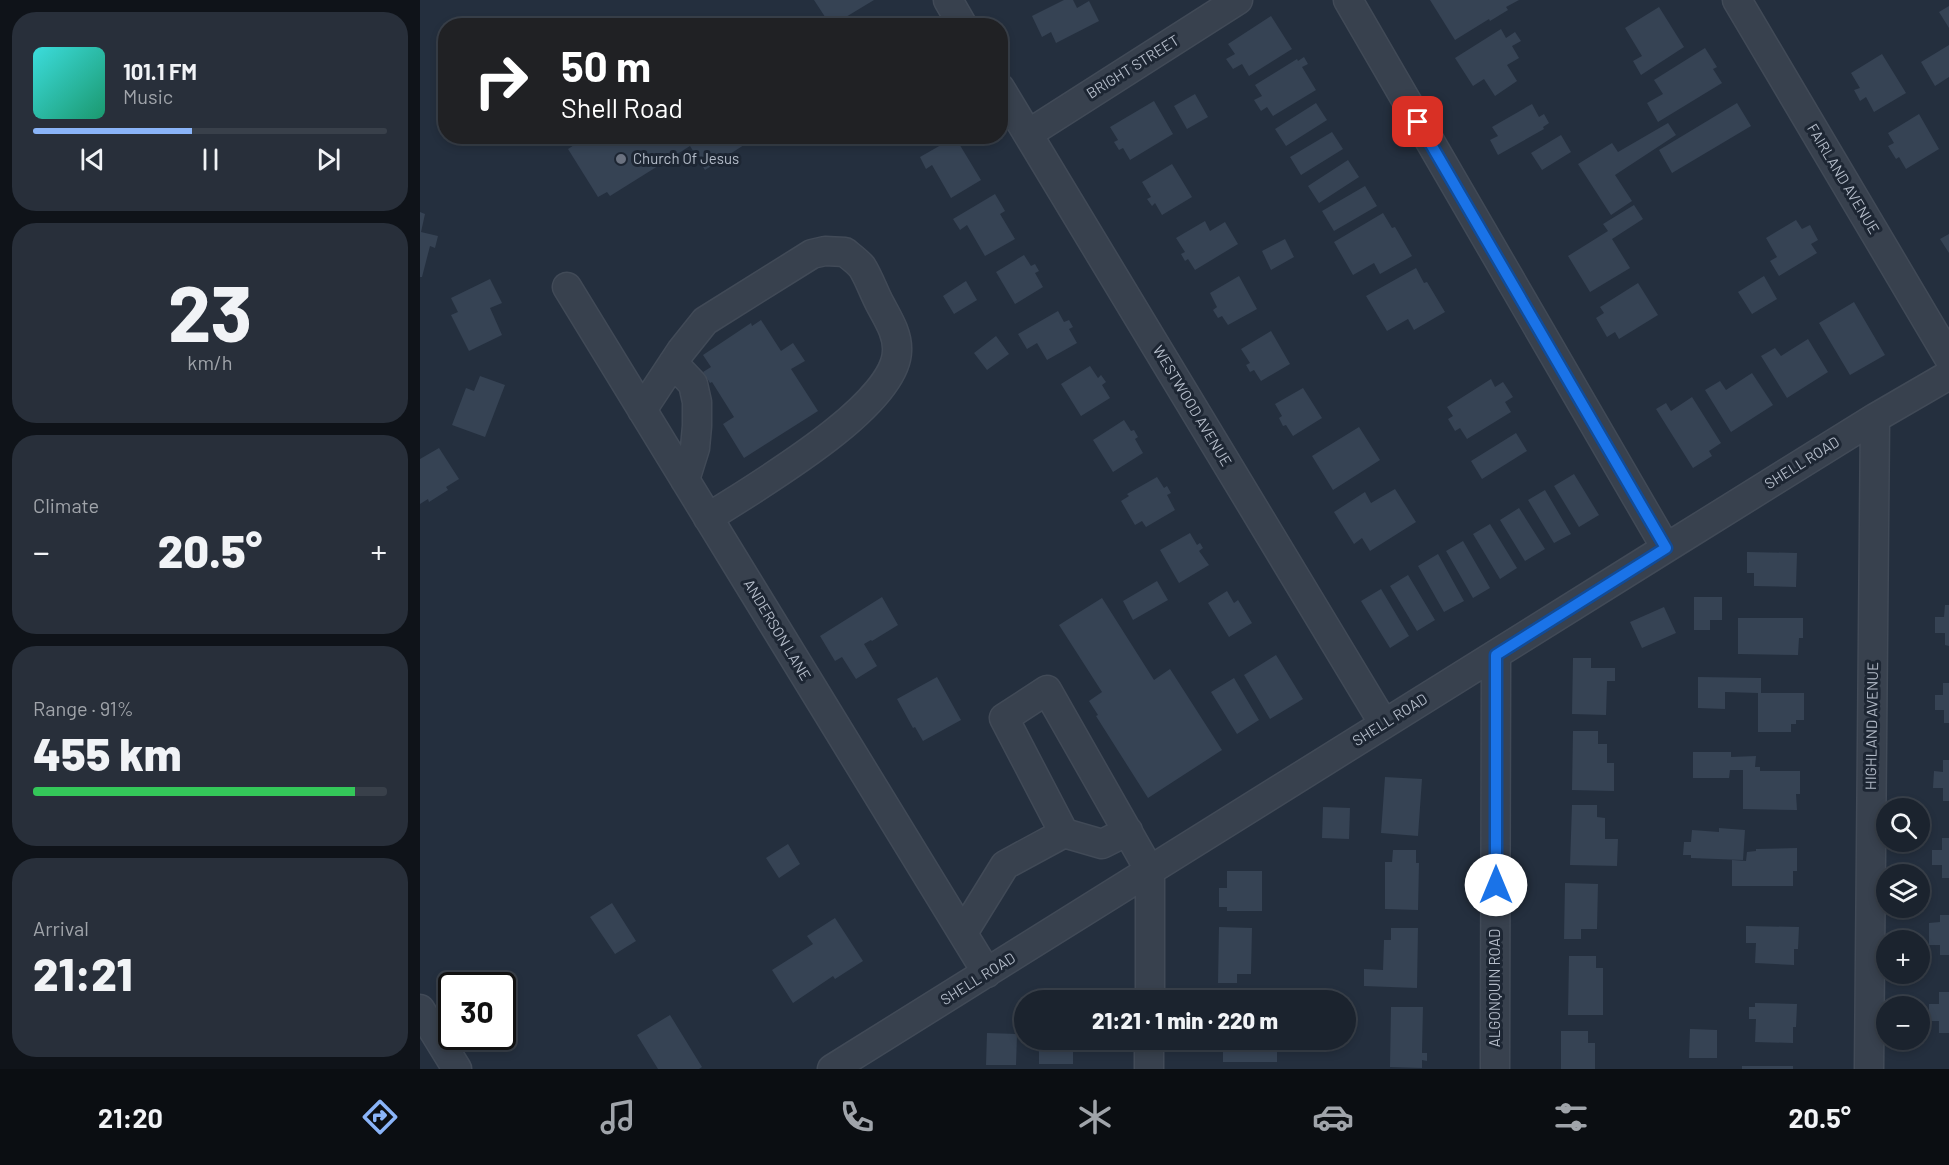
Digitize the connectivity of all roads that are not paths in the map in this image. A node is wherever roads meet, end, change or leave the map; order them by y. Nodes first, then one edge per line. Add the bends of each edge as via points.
1 (948, 0) edge
2 (1238, 0) edge
3 (1348, 0) edge
4 (1737, 0) edge
5 (958, 18) edge
6 (1008, 101) edge
7 (1028, 134) junction
8 (567, 287) dead end
9 (1949, 358) edge
10 (673, 363) junction
11 (1949, 375) edge
12 (642, 410) junction
13 (1875, 418) junction
14 (685, 480) junction
15 (708, 518) junction
16 (1666, 548) junction
17 (1496, 655) junction
18 (1384, 724) junction
19 (1128, 831) junction
20 (1064, 833) junction
21 (1150, 871) junction
22 (963, 933) junction
23 (987, 973) junction
24 (1150, 990) edge
25 (420, 1009) edge
26 (1149, 1050) edge
27 (457, 1069) edge
28 (832, 1069) edge
29 (1149, 1069) edge
30 (1495, 1069) edge
31 (1869, 1069) edge

1 - 5 street
2 - 7 street, BRIGHT STREET
3 - 16 street
4 - 9 street, FAIRLAND AVENUE
6 - 7 street, WESTWOOD AVENUE
7 - 18 street, WESTWOOD AVENUE
8 - 12 street, ANDERSON LANE
10 - 12 street
10 - 14 street via 693,384 696,402 695,448
10 - 15 street via 705,321 812,254 825,251 845,252 861,267 895,334 898,353 891,373 861,408 828,438
11 - 13 street, SHELL ROAD
12 - 14 street, ANDERSON LANE
13 - 16 street, SHELL ROAD
13 - 31 street, HIGHLAND AVENUE
14 - 15 street, ANDERSON LANE
15 - 22 street, ANDERSON LANE
16 - 17 street, SHELL ROAD
17 - 18 street, SHELL ROAD
17 - 30 street, ALGONQUIN ROAD
18 - 21 street, SHELL ROAD
19 - 20 street via 1102,844
19 - 20 street via 1047,690 1004,718
19 - 21 street
20 - 22 street via 1005,865
21 - 23 street, SHELL ROAD
21 - 24 street
22 - 23 street, ANDERSON LANE
23 - 28 street, SHELL ROAD
25 - 27 street
26 - 29 street

